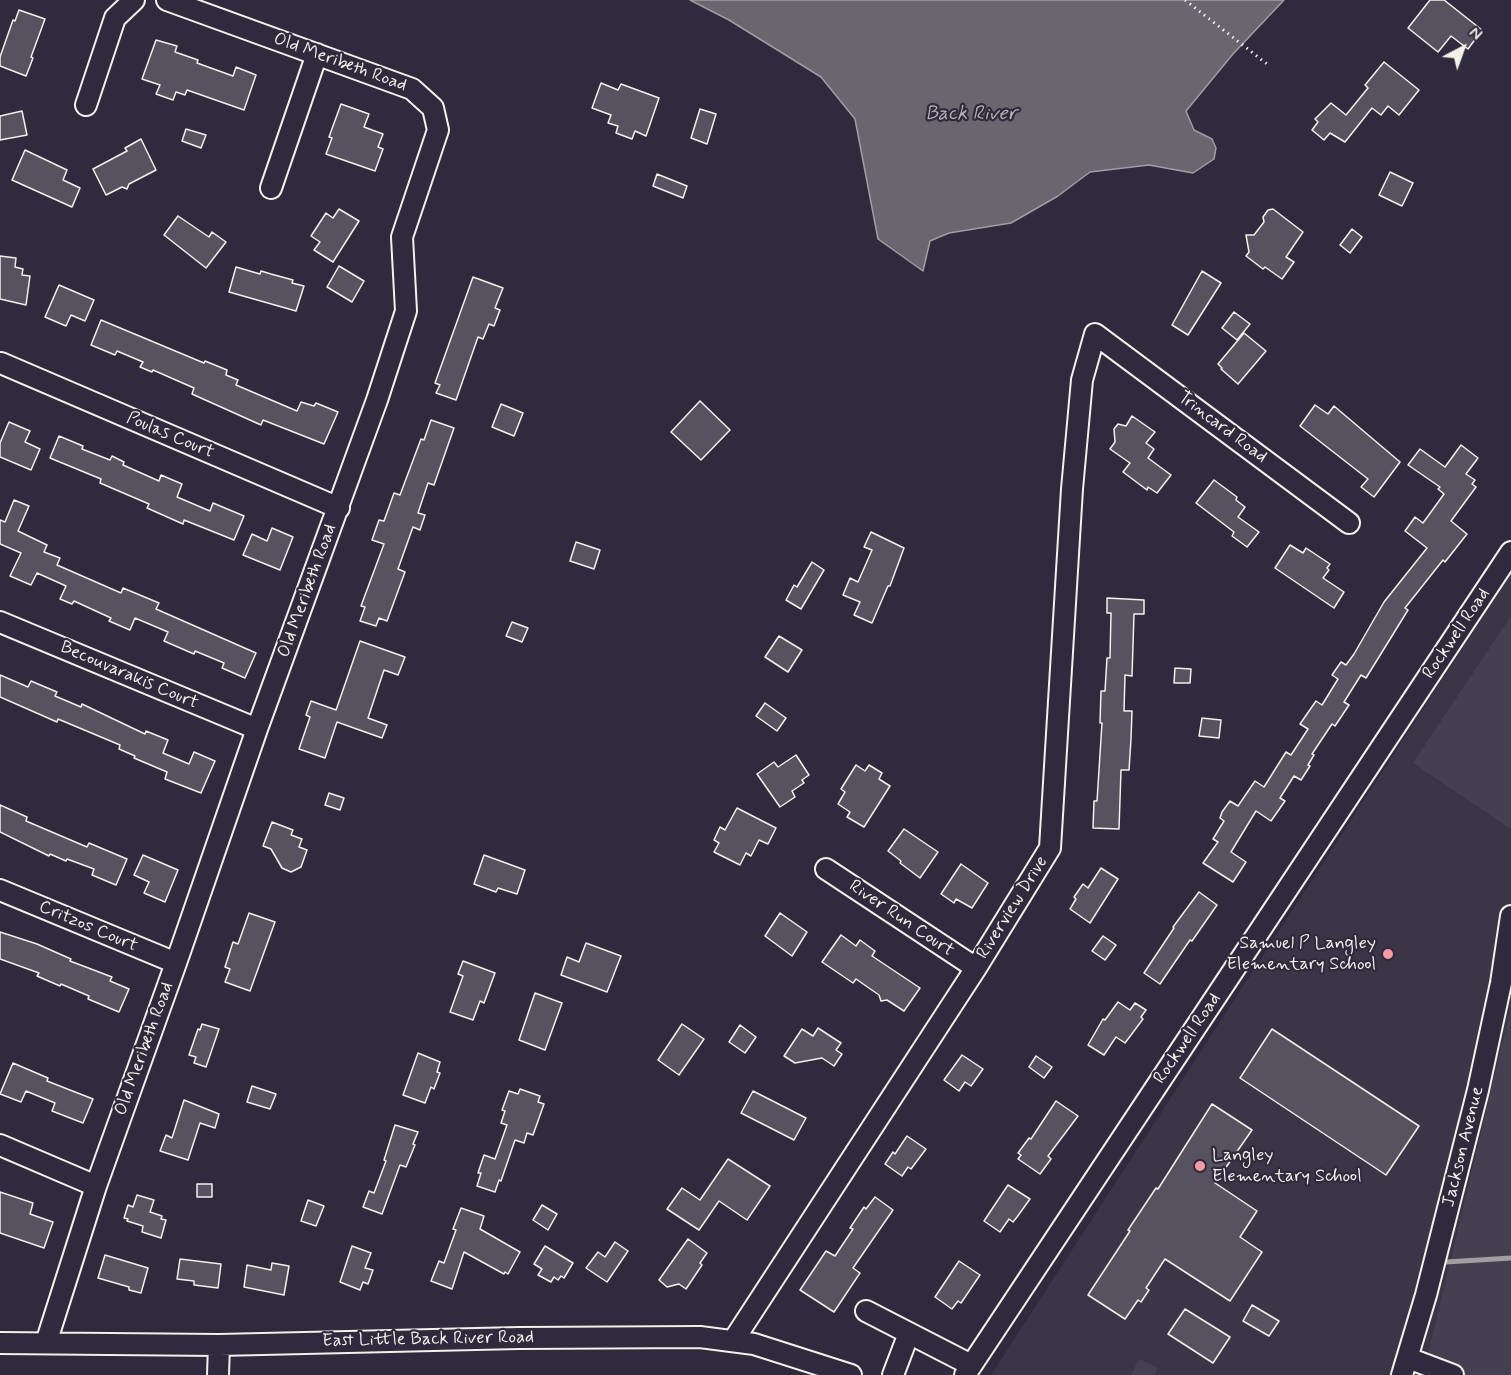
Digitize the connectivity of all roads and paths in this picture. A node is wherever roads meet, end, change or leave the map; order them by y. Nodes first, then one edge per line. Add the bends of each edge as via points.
1 (134, 0) edge
2 (166, 0) edge
3 (1185, 0) edge
4 (317, 54) junction
5 (1267, 64) dead end
6 (86, 105) dead end
7 (271, 188) dead end
8 (1095, 334) joint
9 (1, 363) edge
10 (339, 508) junction
11 (1349, 523) dead end
12 (1511, 552) edge
13 (0, 622) edge
14 (257, 729) junction
15 (826, 869) dead end
16 (0, 890) edge
17 (1511, 916) edge
18 (176, 963) junction
19 (976, 968) junction
20 (0, 1145) edge
21 (96, 1186) junction
22 (866, 1311) dead end
23 (909, 1333) junction
24 (733, 1341) junction
25 (0, 1343) edge
26 (46, 1343) junction
27 (219, 1345) junction
28 (1405, 1367) edge
29 (968, 1370) edge
30 (847, 1374) edge
31 (218, 1375) edge
32 (893, 1375) edge
33 (1454, 1375) edge

1 - 6 street via 115,18
2 - 4 street, Old Meribeth Road
3 - 5 path
4 - 7 street
4 - 10 street, Old Meribeth Road via 412,88 433,108 438,130 402,237 406,311
8 - 11 street, Trincard Road
8 - 19 street, Riverview Drive via 1082,380 1073,478 1050,849
9 - 10 street, Poulas Court
10 - 14 street, Old Meribeth Road
12 - 29 street, Rockwell Road
13 - 14 street, Becouvarakis Court
14 - 18 street, Old Meribeth Road
15 - 19 street, River Run Court
16 - 18 street, Critzos Court
17 - 28 street, Jackson Avenue via 1478,1090
18 - 21 street, Old Meribeth Road
19 - 24 street, Riverview Drive
20 - 21 street
21 - 26 street, Old Meribeth Road
22 - 23 street
23 - 29 street
23 - 32 street
24 - 27 street, East Little Back River Road via 686,1337 519,1338
24 - 30 street, East Little Back River Road
25 - 26 street, East Little Back River Road
26 - 27 street, East Little Back River Road
27 - 31 street
28 - 33 street

